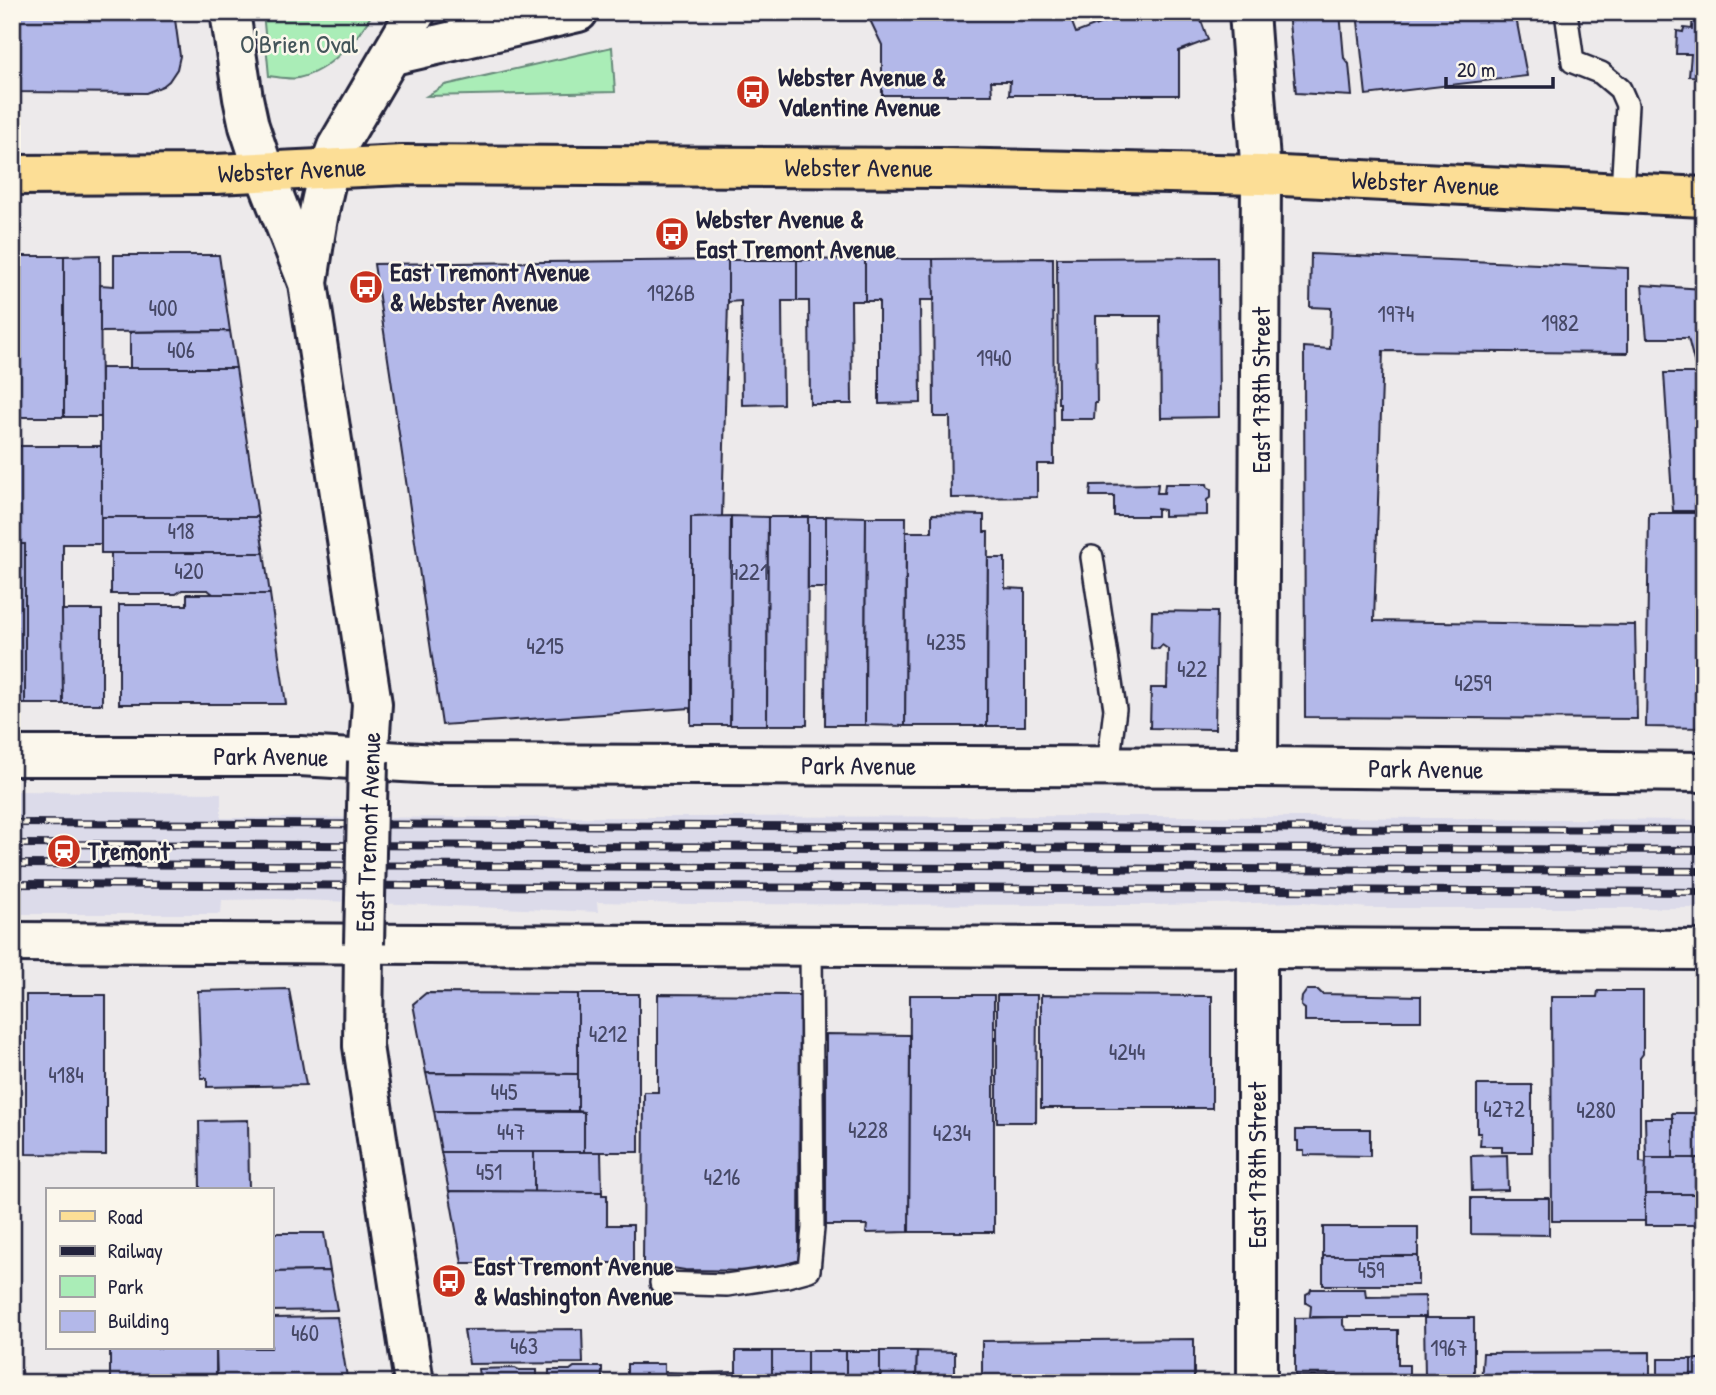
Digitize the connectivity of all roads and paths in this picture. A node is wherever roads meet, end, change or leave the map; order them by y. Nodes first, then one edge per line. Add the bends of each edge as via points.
1 (230, 12) edge
2 (416, 12) edge
3 (578, 12) edge
4 (1249, 12) edge
5 (1566, 12) edge
6 (393, 55) junction
7 (329, 168) junction
8 (264, 172) junction
9 (12, 175) edge
10 (1261, 175) junction
11 (1622, 192) junction
12 (1704, 197) edge
13 (308, 283) junction
14 (1092, 557) dead end
15 (12, 757) edge
16 (368, 761) junction
17 (1108, 767) junction
18 (1258, 768) junction
19 (1704, 772) edge
20 (12, 942) edge
21 (364, 944) junction
22 (811, 946) junction
23 (1257, 948) junction
24 (1704, 950) edge
25 (661, 1283) dead end
26 (414, 1383) edge
27 (1257, 1383) edge

1 - 8 street, East Tremont Avenue via 247,117
2 - 6 street, East Tremont Avenue
3 - 6 street
4 - 10 street, East 178th Street
5 - 11 lane via 1573,62 1601,73 1620,89 1627,106
6 - 7 street, East Tremont Avenue
7 - 8 main road, Webster Avenue
7 - 10 main road, Webster Avenue via 736,166
7 - 13 street, East Tremont Avenue
8 - 9 main road, Webster Avenue
8 - 13 street, East Tremont Avenue
10 - 11 main road, Webster Avenue
10 - 18 street, East 178th Street
11 - 12 main road, Webster Avenue
13 - 16 street, East Tremont Avenue via 372,704
14 - 17 lane via 1115,709
15 - 16 street, Park Avenue via 300,756
16 - 17 street, Park Avenue
16 - 21 street, East Tremont Avenue, bridge
17 - 18 street, Park Avenue
18 - 19 street, Park Avenue
20 - 21 street
21 - 22 street
21 - 26 street, East Tremont Avenue via 363,1046
22 - 23 street
22 - 25 lane via 813,1228 809,1270 727,1285
23 - 24 street
23 - 27 street, East 178th Street

